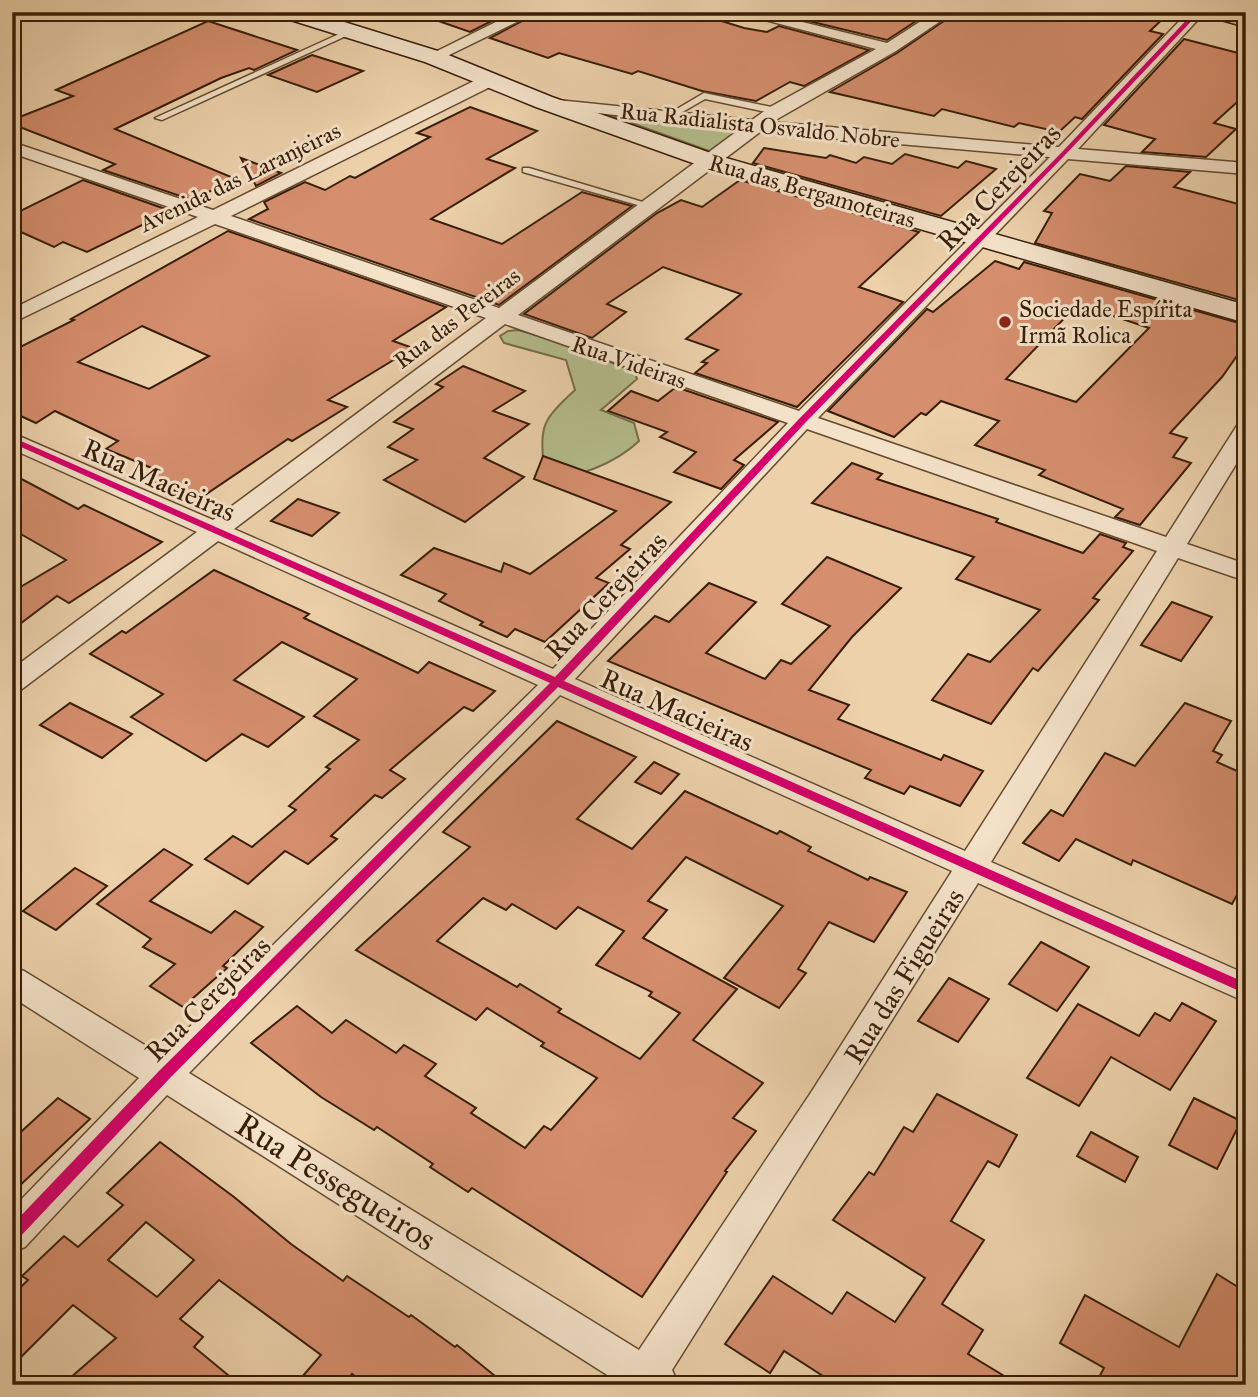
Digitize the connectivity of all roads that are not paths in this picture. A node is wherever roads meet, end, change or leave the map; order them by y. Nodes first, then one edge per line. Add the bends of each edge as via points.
1 (289, 12) edge
2 (530, 12) edge
3 (742, 12) edge
4 (946, 12) edge
5 (1196, 12) edge
6 (1219, 12) edge
7 (1246, 21) edge
8 (353, 31) junction
9 (890, 48) junction
10 (433, 58) junction
11 (490, 80) junction
12 (544, 102) junction
13 (776, 111) junction
14 (669, 116) junction
15 (159, 118) dead end
16 (756, 127) junction
17 (12, 147) edge
18 (1064, 153) junction
19 (710, 161) junction
20 (1246, 169) edge
21 (526, 170) dead end
22 (651, 206) junction
23 (212, 218) junction
24 (979, 239) junction
25 (1246, 314) edge
26 (12, 317) edge
27 (501, 318) junction
28 (802, 421) junction
29 (1246, 429) edge
30 (12, 440) edge
31 (217, 531) junction
32 (1173, 549) junction
33 (1246, 573) edge
34 (557, 682) junction
35 (12, 683) edge
36 (973, 866) junction
37 (12, 980) edge
38 (1246, 989) edge
39 (164, 1075) junction
40 (12, 1235) edge
41 (652, 1380) edge

1 - 8 street, Rua Radialista Osvaldo Nobre
2 - 10 street
3 - 9 street
4 - 9 street, Rua das Pereiras
5 - 18 street, Rua Cerejeiras
6 - 7 highway
8 - 10 street, Rua Radialista Osvaldo Nobre
8 - 15 lane
9 - 13 street, Rua das Pereiras
10 - 11 street, Rua Radialista Osvaldo Nobre
11 - 12 street, Rua Radialista Osvaldo Nobre
11 - 23 street, Avenida das Laranjeiras
12 - 14 street, Rua Radialista Osvaldo Nobre
12 - 19 street, Rua das Bergamoteiras
13 - 14 lane via 704,96
13 - 16 street, Rua das Pereiras
14 - 16 street, Rua Radialista Osvaldo Nobre
16 - 18 street, Rua Radialista Osvaldo Nobre
16 - 19 street, Rua das Pereiras
17 - 23 street, Rua Videiras
18 - 20 street, Rua Radialista Osvaldo Nobre
18 - 24 street, Rua Cerejeiras
19 - 22 street, Rua das Pereiras
19 - 24 street, Rua das Bergamoteiras
21 - 22 lane
22 - 27 street, Rua das Pereiras
23 - 26 street, Avenida das Laranjeiras
23 - 27 street, Rua Videiras
24 - 25 street, Rua das Bergamoteiras
24 - 28 street, Rua Cerejeiras
27 - 28 street, Rua Videiras
27 - 31 street, Rua das Pereiras
28 - 32 street, Rua Videiras
28 - 34 street, Rua Cerejeiras
29 - 32 street, Rua das Figueiras
30 - 31 street, Rua Macieiras
31 - 34 street, Rua Macieiras
31 - 35 street, Rua das Pereiras
32 - 33 street, Rua Videiras
32 - 36 street, Rua das Figueiras
34 - 36 street, Rua Macieiras
34 - 39 street, Rua Cerejeiras
36 - 38 street, Rua Macieiras
36 - 41 street, Rua das Figueiras
37 - 39 street, Rua Pessegueiros
39 - 40 street, Rua Cerejeiras
39 - 41 street, Rua Pessegueiros

